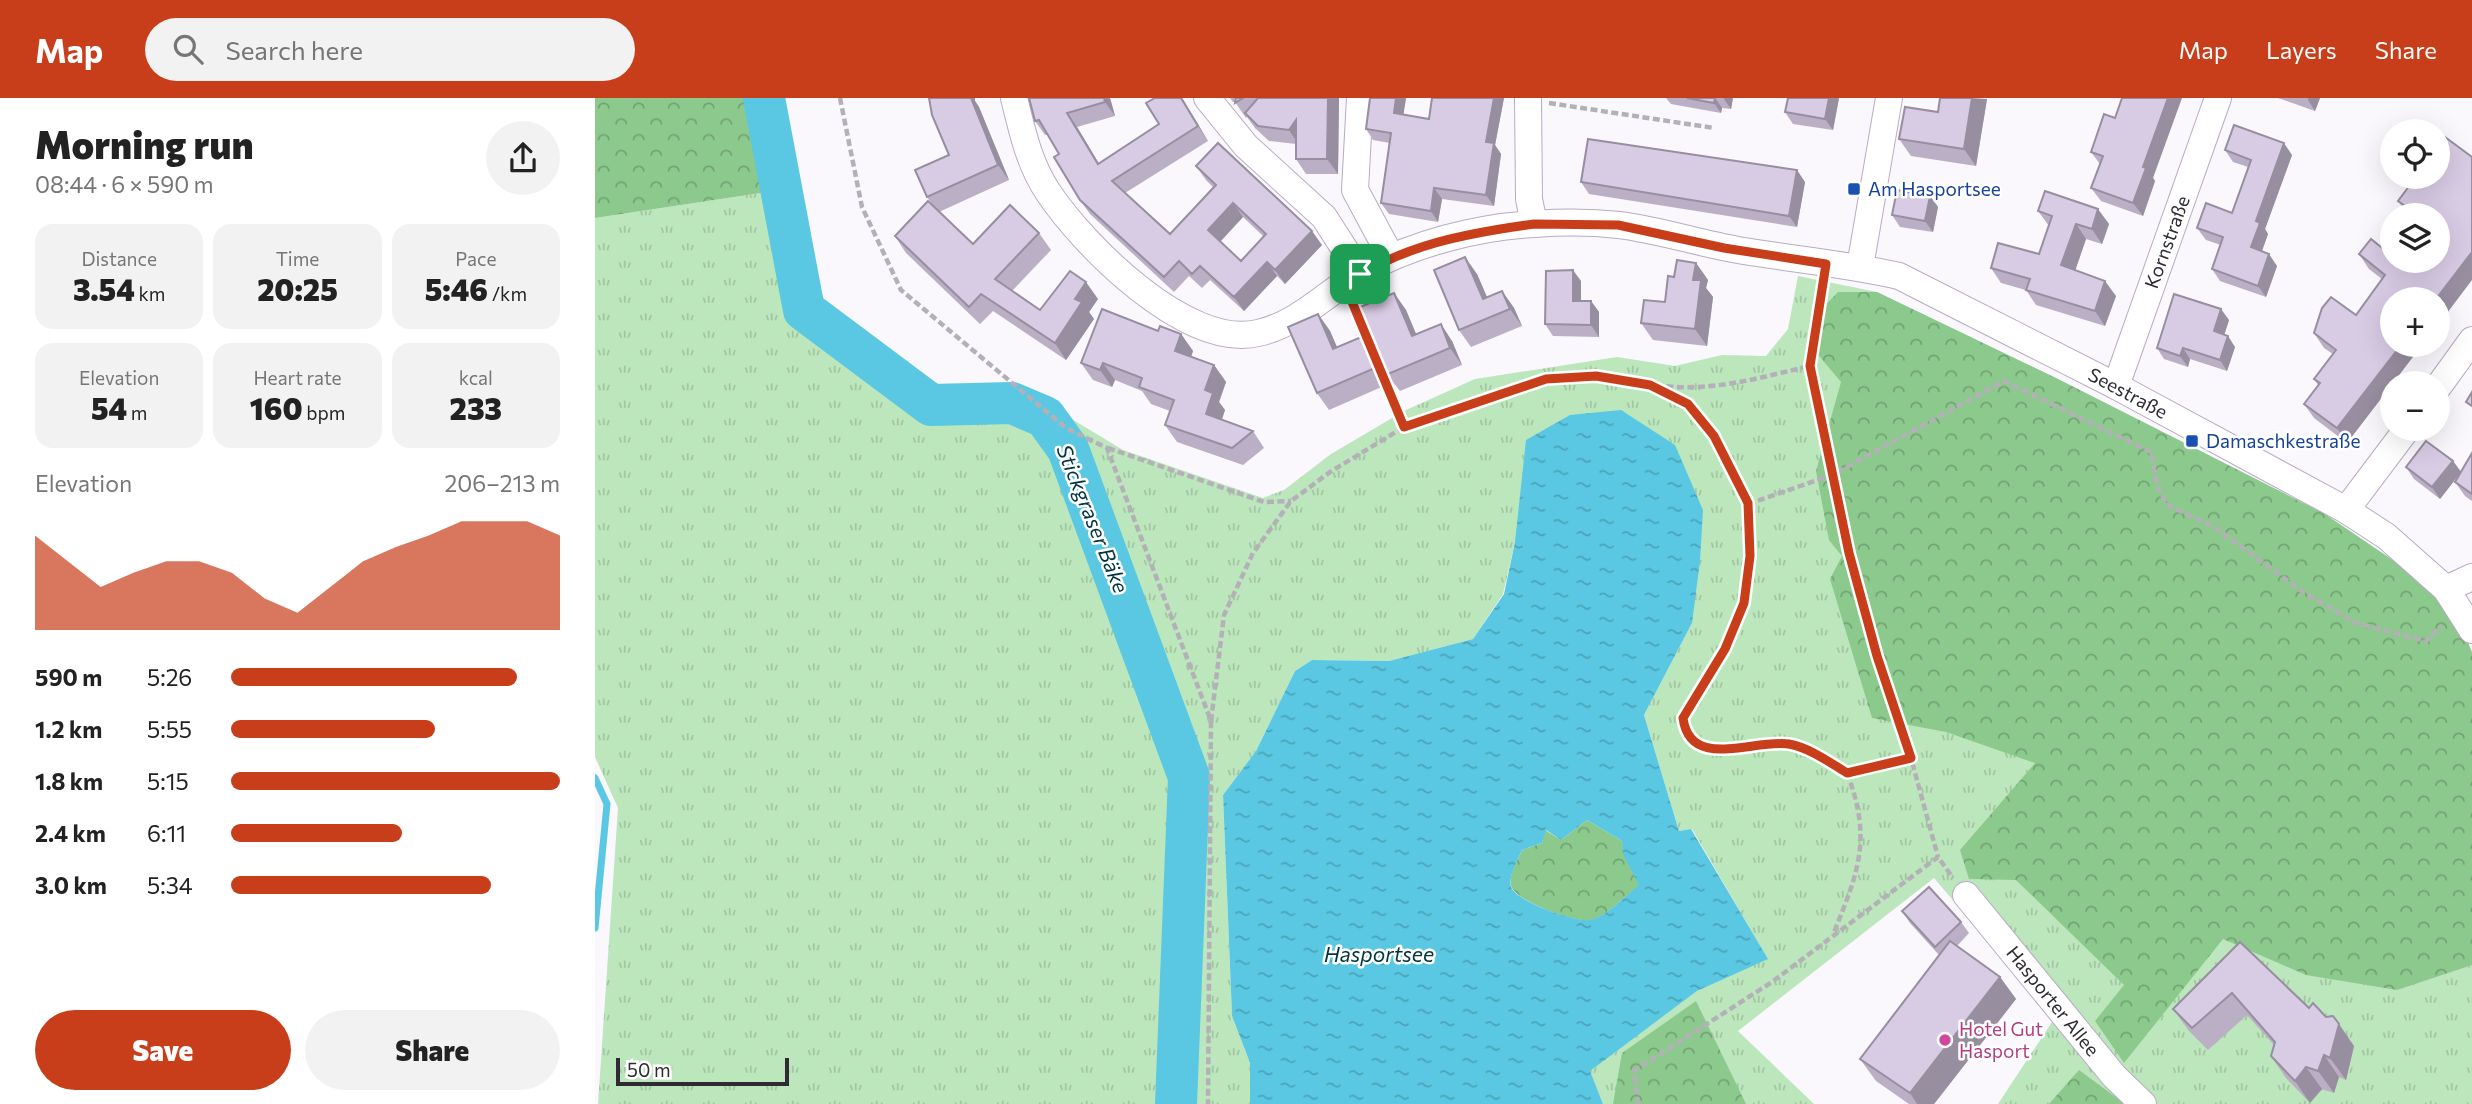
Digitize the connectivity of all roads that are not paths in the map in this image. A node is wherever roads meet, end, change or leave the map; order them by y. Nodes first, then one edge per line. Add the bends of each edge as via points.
1 (1014, 98) edge
2 (1207, 98) edge
3 (1360, 98) edge
4 (1889, 98) edge
5 (2218, 98) edge
6 (1528, 99) edge
7 (1534, 224) junction
8 (1391, 257) junction
9 (1860, 267) junction
10 (1352, 279) junction
11 (2472, 340) edge
12 (2450, 371) edge
13 (2116, 386) junction
14 (2398, 441) edge
15 (2346, 510) junction
16 (2472, 577) edge
17 (2459, 609) edge
18 (1966, 895) road end
19 (2143, 1104) edge

1 - 10 street via 1025,145 1047,190 1075,228 1163,305 1197,325 1225,333 1256,334 1287,324
2 - 10 street via 1246,146 1324,217
3 - 8 street via 1355,190
4 - 9 street
5 - 13 street, Kornstraße
6 - 7 street via 1529,199
7 - 8 street via 1433,243
7 - 9 street via 1618,225 1724,248
8 - 10 street
9 - 13 street, Seestraße via 1899,276
11 - 12 street
13 - 15 street, Seestraße
14 - 15 street
15 - 17 street, Seestraße via 2386,536
16 - 17 street
18 - 19 street, Hasporter Allee via 2114,1076

